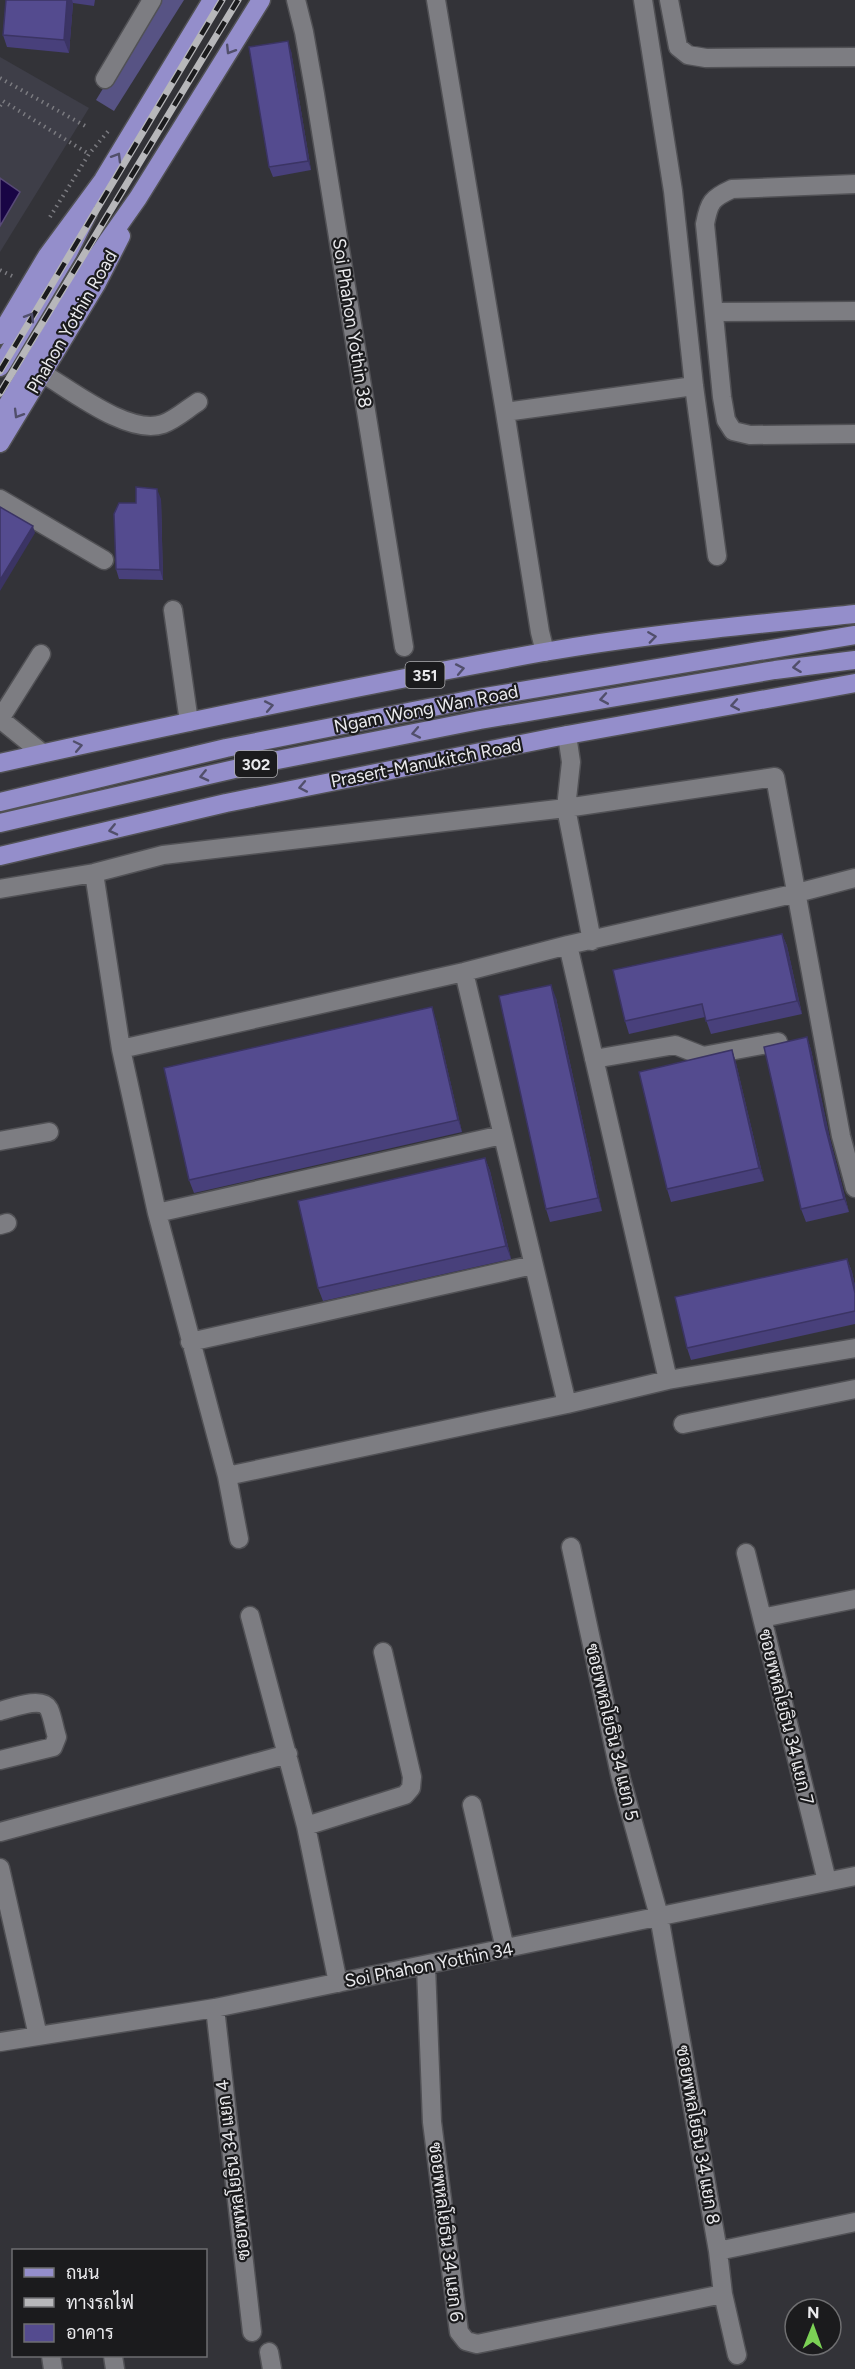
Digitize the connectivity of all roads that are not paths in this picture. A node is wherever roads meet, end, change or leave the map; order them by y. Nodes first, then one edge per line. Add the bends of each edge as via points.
1 (152, 0) edge
2 (212, 0) edge
3 (261, 0) edge
4 (296, 0) edge
5 (435, 0) edge
6 (643, 0) edge
7 (669, 0) edge
8 (855, 57) edge
9 (105, 78) dead end
10 (103, 180) junction
11 (855, 184) edge
12 (138, 198) junction
13 (855, 311) edge
14 (715, 312) junction
15 (0, 335) edge
16 (0, 367) edge
17 (42, 373) junction
18 (694, 386) junction
19 (198, 402) dead end
20 (505, 412) junction
21 (0, 417) edge
22 (855, 434) edge
23 (0, 443) edge
24 (0, 499) edge
25 (717, 556) dead end
26 (104, 560) dead end
27 (173, 609) dead end
28 (855, 614) edge
29 (855, 635) edge
30 (404, 647) dead end
31 (545, 652) junction
32 (41, 654) dead end
33 (855, 660) edge
34 (855, 683) edge
35 (0, 719) edge
36 (189, 722) junction
37 (567, 735) junction
38 (42, 753) junction
39 (0, 763) edge
40 (0, 802) edge
41 (566, 808) junction
42 (0, 824) edge
43 (0, 856) edge
44 (94, 873) junction
45 (855, 878) edge
46 (0, 889) edge
47 (797, 893) junction
48 (592, 941) junction
49 (568, 945) junction
50 (464, 972) junction
51 (777, 1042) edge
52 (121, 1049) junction
53 (594, 1059) junction
54 (49, 1132) dead end
55 (848, 1134) edge
56 (502, 1135) junction
57 (0, 1141) edge
58 (855, 1188) edge
59 (157, 1213) junction
60 (533, 1265) junction
61 (190, 1342) junction
62 (855, 1348) edge
63 (668, 1380) junction
64 (855, 1389) edge
65 (567, 1404) junction
66 (683, 1424) dead end
67 (227, 1476) junction
68 (239, 1539) dead end
69 (571, 1547) dead end
70 (746, 1553) dead end
71 (855, 1599) edge
72 (250, 1616) dead end
73 (762, 1618) junction
74 (383, 1652) dead end
75 (0, 1711) edge
76 (288, 1754) junction
77 (0, 1760) edge
78 (472, 1805) dead end
79 (306, 1826) junction
80 (0, 1832) edge
81 (0, 1868) edge
82 (855, 1875) edge
83 (827, 1881) junction
84 (659, 1916) junction
85 (505, 1950) junction
86 (426, 1966) junction
87 (338, 1983) junction
88 (214, 2008) junction
89 (38, 2036) junction
90 (0, 2042) edge
91 (855, 2222) edge
92 (718, 2251) junction
93 (723, 2294) junction
94 (252, 2332) dead end
95 (737, 2355) dead end

1 - 9 street
10 -> 2 main road
3 -> 12 main road, Phahon Yothin Road
4 - 30 street, Soi Phahon Yothin 38 via 313,83
5 - 20 street
6 - 18 street via 673,191
7 - 8 street via 678,47 688,55 733,59
10 - 15 main road via 47,256
16 -> 10 main road via 80,230
11 - 14 street via 732,189 716,196 708,207 705,224
12 - 17 main road, Phahon Yothin Road via 110,259
12 - 21 main road, Phahon Yothin Road via 93,261
13 - 14 street
14 - 22 street via 722,397 726,420 733,432
17 - 19 street via 108,413 152,427 165,424
17 -> 23 main road, Phahon Yothin Road
18 - 20 street
18 - 25 street
20 - 31 street
24 - 26 street
27 - 36 street
31 -> 28 main road, 351
29 - 40 main road, Ngam Wong Wan Road / 302 via 467,700 226,748
36 -> 31 main road, 351
32 - 35 street
33 -> 42 main road, Ngam Wong Wan Road / 302 via 480,720 252,765
34 -> 37 main road, Prasert-Manukitch Road
35 - 38 street
38 -> 36 main road, 351
37 - 41 street via 571,762
37 -> 43 main road, Prasert-Manukitch Road via 226,803
38 - 39 main road, 351
41 - 44 street via 163,855
41 - 47 street via 776,777
41 - 48 street
44 - 46 street
44 - 52 street
45 - 47 street
47 - 48 street
47 - 55 street
48 - 49 street
49 - 50 street
49 - 53 street
50 - 52 street
50 - 56 street
51 - 53 street via 703,1056 675,1045
52 - 59 street
53 - 63 street
54 - 57 street
55 - 58 street
56 - 59 street
56 - 60 street
59 - 61 street
60 - 61 street
60 - 65 street
61 - 67 street
62 - 63 street
63 - 65 street
64 - 66 street
65 - 67 street
67 - 68 street
69 - 84 street, ซอยพหลโยธิน 34 แยก 5 via 621,1779
70 - 73 street, ซอยพหลโยธิน 34 แยก 7
71 - 73 street
72 - 76 street
73 - 83 street, ซอยพหลโยธิน 34 แยก 7
74 - 79 street via 412,1777 411,1788 405,1795
75 - 77 street via 43,1704 48,1707 57,1737 53,1747
76 - 79 street
76 - 80 street
78 - 85 street
79 - 87 street
81 - 89 street
82 - 83 street, Soi Phahon Yothin 34
83 - 84 street, Soi Phahon Yothin 34
84 - 85 street, Soi Phahon Yothin 34
84 - 92 street, ซอยพหลโยธิน 34 แยก 8
85 - 86 street, Soi Phahon Yothin 34
86 - 87 street, Soi Phahon Yothin 34
86 - 93 street, ซอยพหลโยธิน 34 แยก 6 via 432,2122 459,2332 466,2341 477,2344
87 - 88 street, Soi Phahon Yothin 34
88 - 89 street, Soi Phahon Yothin 34
88 - 94 street, ซอยพหลโยธิน 34 แยก 4
89 - 90 street, Soi Phahon Yothin 34
91 - 92 street
92 - 93 street, ซอยพหลโยธิน 34 แยก 8
93 - 95 street, ซอยพหลโยธิน 34 แยก 8

